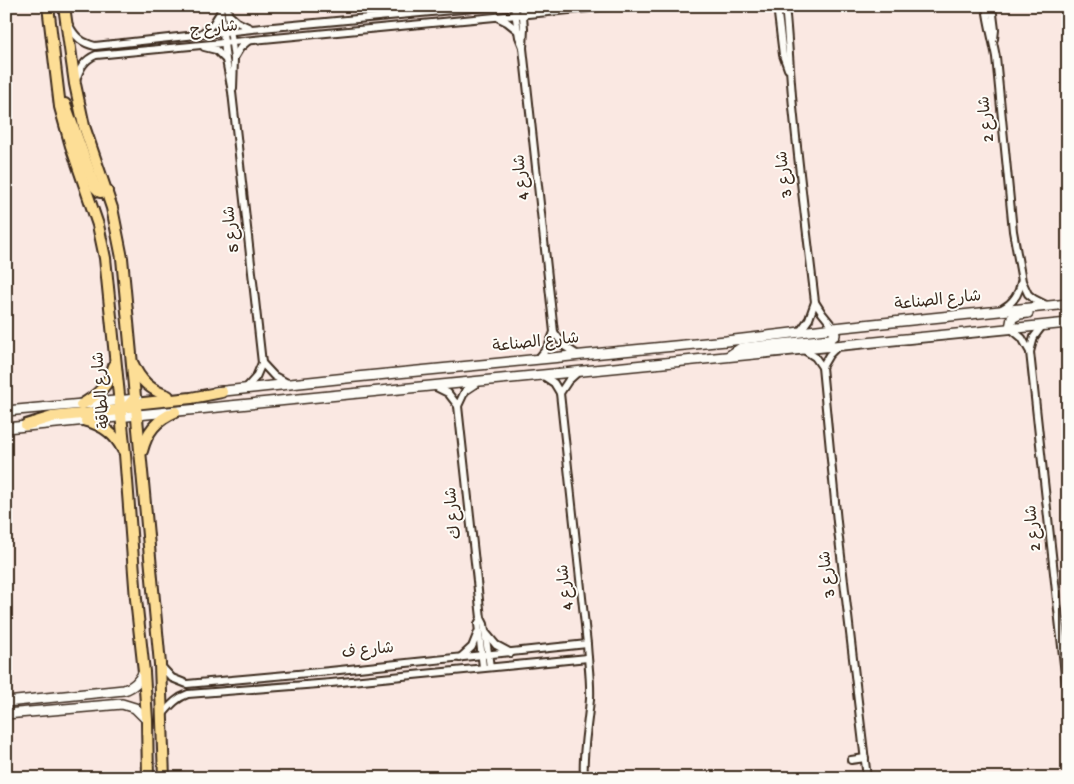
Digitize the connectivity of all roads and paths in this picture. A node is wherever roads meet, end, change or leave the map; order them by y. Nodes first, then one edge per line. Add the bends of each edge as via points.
1 (48, 6) edge
2 (227, 6) edge
3 (494, 6) edge
4 (514, 6) edge
5 (522, 6) edge
6 (611, 6) edge
7 (773, 6) edge
8 (986, 6) edge
9 (992, 6) edge
10 (782, 9) edge
11 (64, 10) edge
12 (220, 10) edge
13 (228, 14) junction
14 (537, 14) junction
15 (524, 15) junction
16 (515, 16) junction
17 (386, 17) junction
18 (495, 17) junction
19 (312, 23) junction
20 (388, 28) junction
21 (252, 29) junction
22 (521, 29) junction
23 (226, 32) junction
24 (201, 34) junction
25 (313, 34) junction
26 (249, 40) junction
27 (147, 41) junction
28 (224, 42) junction
29 (231, 42) junction
30 (994, 43) junction
31 (198, 46) junction
32 (149, 51) junction
33 (234, 59) junction
34 (226, 60) junction
35 (75, 84) junction
36 (57, 87) junction
37 (232, 92) junction
38 (108, 191) junction
39 (1022, 281) junction
40 (815, 302) junction
41 (1068, 304) edge
42 (1048, 306) junction
43 (1068, 310) edge
44 (1000, 311) junction
45 (112, 317) junction
46 (1068, 323) edge
47 (1043, 325) junction
48 (834, 328) junction
49 (1010, 328) junction
50 (554, 332) junction
51 (798, 333) junction
52 (838, 346) junction
53 (804, 350) junction
54 (1030, 352) junction
55 (578, 355) junction
56 (115, 357) junction
57 (130, 357) junction
58 (726, 357) junction
59 (538, 359) junction
60 (262, 363) junction
61 (822, 367) junction
62 (578, 372) junction
63 (542, 375) junction
64 (480, 382) junction
65 (290, 384) junction
66 (432, 386) junction
67 (246, 388) junction
68 (222, 392) junction
69 (560, 393) junction
70 (168, 396) junction
71 (81, 404) junction
72 (458, 406) junction
73 (127, 408) junction
74 (6, 411) edge
75 (175, 412) junction
76 (86, 421) junction
77 (26, 425) junction
78 (6, 428) edge
79 (125, 454) junction
80 (140, 457) junction
81 (144, 489) junction
82 (482, 631) junction
83 (587, 644) junction
84 (512, 653) junction
85 (485, 655) junction
86 (460, 658) junction
87 (588, 658) junction
88 (160, 664) junction
89 (490, 667) junction
90 (482, 668) junction
91 (330, 671) junction
92 (144, 672) junction
93 (331, 683) junction
94 (6, 702) edge
95 (1068, 702) edge
96 (6, 714) edge
97 (162, 715) junction
98 (147, 720) junction
99 (865, 758) junction
100 (851, 760) dead end
101 (148, 778) edge
102 (164, 778) edge
103 (584, 778) edge
104 (867, 778) edge

1 - 36 main road, شارع الطاقة
2 - 13 street, شارع 5
3 - 17 street, شارع ج
4 - 16 street, شارع 4
5 - 15 street, شارع 4
6 - 14 street, شارع ج
7 - 10 street
8 - 30 street, شارع 2
9 - 30 street, شارع 2
10 - 40 street, شارع 3 via 790,54 789,72
11 - 27 street, شارع ج via 72,32 85,43 95,46
11 - 35 main road, شارع الطاقة
12 - 23 street, شارع 5
12 - 24 street via 213,24
13 - 21 street
13 - 23 street, شارع 5
14 - 15 street, شارع ج
14 - 22 street
15 - 16 street, شارع ج
15 - 22 street, شارع 4
16 - 18 street, شارع ج
16 - 22 street, شارع 4
17 - 19 street, شارع ج
17 - 20 street
18 - 20 street, شارع ج
18 - 22 street
19 - 21 street, شارع ج
19 - 25 street
20 - 25 street, شارع ج
21 - 23 street, شارع ج
22 - 50 street, شارع 4
23 - 24 street, شارع ج
23 - 28 street, شارع 5
23 - 29 street, شارع 5
24 - 27 street, شارع ج
25 - 26 street, شارع ج
26 - 29 street, شارع ج
26 - 33 street
27 - 32 street
28 - 29 street, شارع ج
28 - 31 street, شارع ج
28 - 34 street, شارع 5
29 - 33 street, شارع 5
30 - 39 street, شارع 2 via 1012,222
31 - 32 street, شارع ج
31 - 34 street via 216,50
32 - 35 street, شارع ج via 89,58 80,69
33 - 37 street, شارع 5
34 - 37 street, شارع 5
35 - 38 main road, شارع الطاقة via 84,126
36 - 38 main road via 95,187 100,192
36 - 45 main road, شارع الطاقة via 69,141 102,242
37 - 60 street, شارع 5
38 - 57 main road, شارع الطاقة via 122,258
39 - 42 street, شارع 2 via 1034,300
39 - 44 street via 1012,303
40 - 48 street, شارع 3
40 - 51 street, شارع 3 via 810,319
41 - 42 street, شارع الصناعة
42 - 44 street, شارع الصناعة
43 - 49 street via 1015,315
44 - 48 street, شارع الصناعة
45 - 56 main road, شارع الطاقة
45 - 73 main road via 119,339
46 - 47 street, شارع الصناعة
47 - 49 street, شارع الصناعة
47 - 54 street, شارع 2 via 1034,337
48 - 51 street, شارع الصناعة
48 - 58 street via 835,335 830,339 741,348
49 - 52 street, شارع الصناعة
49 - 54 street via 1022,338
50 - 55 street via 564,346
50 - 59 street
51 - 55 street, شارع الصناعة
52 - 53 street, شارع الصناعة
52 - 61 street
53 - 58 street, شارع الصناعة
53 - 61 street
54 - 95 street, شارع 2
55 - 59 street, شارع الصناعة
56 - 71 main road via 106,386
56 - 73 main road, شارع الطاقة
57 - 70 main road via 143,382
57 - 73 main road, شارع الطاقة
58 - 62 street, شارع الصناعة
59 - 65 street, شارع الصناعة
60 - 65 street via 274,376
60 - 67 street
61 - 99 street, شارع 3
62 - 63 street, شارع الصناعة
62 - 69 street
63 - 64 street, شارع الصناعة
63 - 69 street via 554,383
64 - 66 street, شارع الصناعة
64 - 72 street via 465,391
65 - 67 street, شارع الصناعة
66 - 72 street via 448,392
66 - 75 street, شارع الصناعة
67 - 68 street, شارع الصناعة
68 - 70 street, شارع الصناعة
68 - 73 main road
69 - 83 street, شارع 4
70 - 73 street, شارع الصناعة
71 - 73 street, شارع الصناعة
71 - 74 street, شارع الصناعة
72 - 82 street, شارع ك via 480,618 484,624
73 - 75 street, شارع الصناعة
73 - 76 street, شارع الصناعة
73 - 77 main road via 52,417
73 - 79 main road, شارع الطاقة
73 - 80 main road, شارع الطاقة
73 - 81 main road
75 - 80 main road via 166,415 153,427
76 - 77 street, شارع الصناعة
76 - 79 main road via 110,432
77 - 78 street, شارع الصناعة
79 - 92 main road, شارع الطاقة
80 - 81 main road, شارع الطاقة
81 - 88 main road, شارع الطاقة
82 - 84 street via 496,645
82 - 85 street, شارع ك
82 - 86 street
83 - 84 street, شارع ف
83 - 87 street, شارع 4
84 - 85 street, شارع ف
85 - 86 street, شارع ف
85 - 89 street, شارع ك
85 - 90 street, شارع ك
86 - 91 street, شارع ف
87 - 89 street, شارع ف
87 - 103 street, شارع 4 via 590,698
88 - 91 street, شارع ف via 172,678 187,684
88 - 97 main road, شارع الطاقة
89 - 90 street, شارع ف
90 - 93 street, شارع ف
91 - 93 street
92 - 94 street via 135,684 124,690
92 - 98 main road, شارع الطاقة
93 - 97 street, شارع ف via 188,694 180,696
96 - 98 street via 122,704 135,708
97 - 102 main road, شارع الطاقة
98 - 101 main road, شارع الطاقة
99 - 100 street
99 - 104 street, شارع 3

